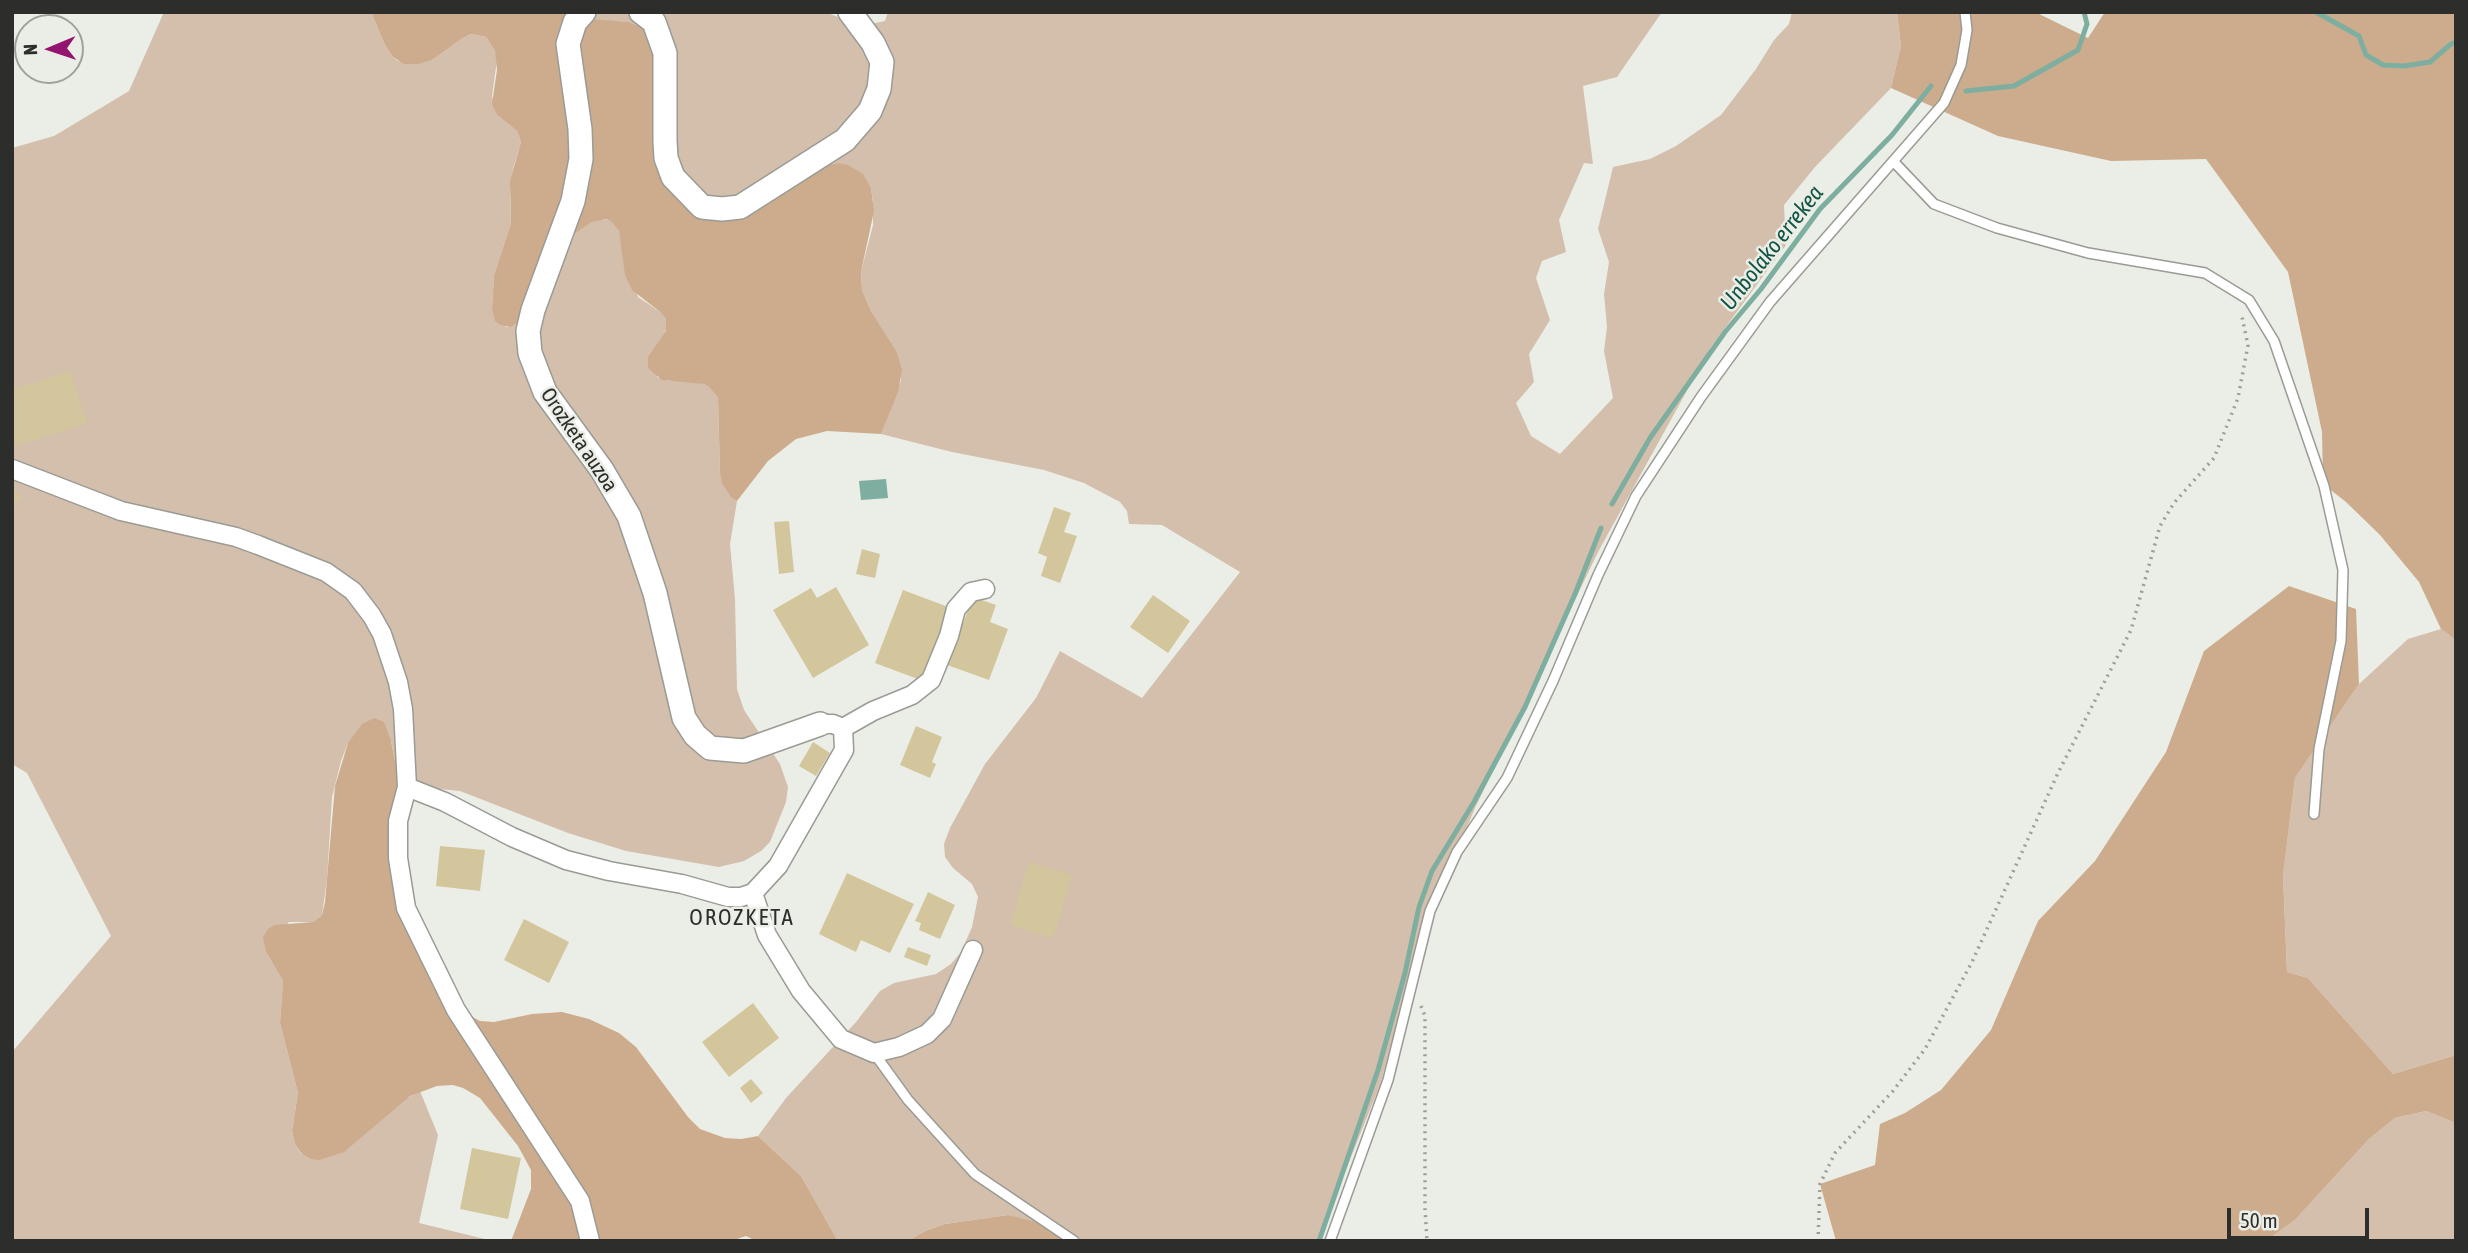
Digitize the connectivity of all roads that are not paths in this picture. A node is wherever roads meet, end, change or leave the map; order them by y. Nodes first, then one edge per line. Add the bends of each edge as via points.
1 (584, 12) edge
2 (641, 12) edge
3 (850, 12) edge
4 (1965, 12) edge
5 (1894, 162) junction
6 (12, 469) edge
7 (985, 589) dead end
8 (820, 724) joint
9 (843, 729) junction
10 (407, 787) junction
11 (2314, 814) dead end
12 (753, 893) junction
13 (973, 950) dead end
14 (874, 1053) junction
15 (590, 1241) edge
16 (1074, 1241) edge
17 (1330, 1241) edge

1 - 8 street, Orozketa auzoa via 575,22 568,44 581,159 573,201 533,310 528,331 530,353 545,392 629,516 655,593 684,718 695,735 710,748 744,751
2 - 3 street via 654,22 665,53 665,141 673,177 702,207 722,209 740,207 845,140 870,111 879,89 882,62
4 - 5 lane via 1961,65 1944,103
5 - 11 lane via 1934,204 1997,228 2088,253 2205,273 2249,300 2274,341 2324,486 2343,570 2341,641 2319,749
5 - 17 lane via 1770,302 1636,496 1507,778 1457,852 1430,911 1388,1080
6 - 10 street via 121,511 236,537 326,572 353,591 382,634 398,682
7 - 9 street via 971,592 956,609 930,680 912,695
8 - 9 street via 834,723
9 - 12 street via 844,750 778,866
10 - 12 street via 566,859 728,897
10 - 15 street via 398,821 406,908 456,1010 580,1201
12 - 14 street via 767,934 801,991 841,1039
13 - 14 street via 942,1019 927,1034
14 - 16 lane via 908,1100 975,1174

